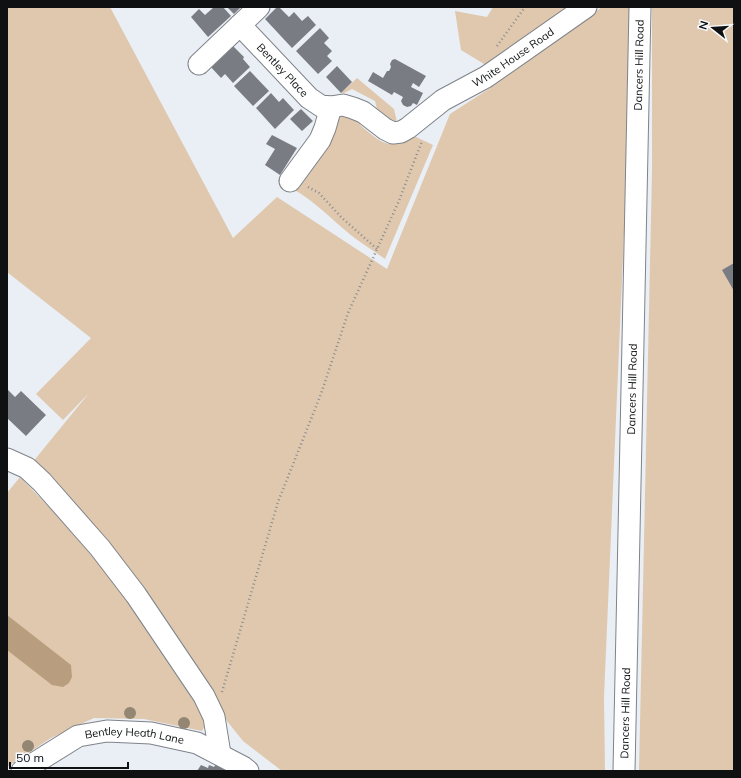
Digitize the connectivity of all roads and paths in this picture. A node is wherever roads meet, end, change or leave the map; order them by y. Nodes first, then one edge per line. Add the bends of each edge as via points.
1 (259, 7) edge
2 (586, 7) edge
3 (640, 7) edge
4 (240, 25) junction
5 (199, 64) dead end
6 (437, 104) joint
7 (331, 107) junction
8 (422, 139) dead end
9 (290, 181) joint
10 (377, 249) junction
11 (7, 459) edge
12 (214, 717) junction
13 (220, 754) junction
14 (22, 771) edge
15 (248, 771) edge
16 (624, 771) edge

1 - 4 street
2 - 6 street, White House Road via 486,77
3 - 16 street, Dancers Hill Road
4 - 5 street
4 - 7 street, Bentley Place via 309,98 321,106
6 - 7 street, Bentley Place via 408,128 393,133 363,112 343,105
7 - 9 street via 320,140
8 - 10 path via 398,203
9 - 10 path via 319,193 342,218
10 - 12 path via 348,313 321,394 278,502
11 - 12 street via 26,468 42,482 100,548 136,595 204,696
12 - 13 street
13 - 14 street, Bentley Heath Lane via 197,743 151,733 107,731 78,736
13 - 15 street, Bentley Heath Lane

